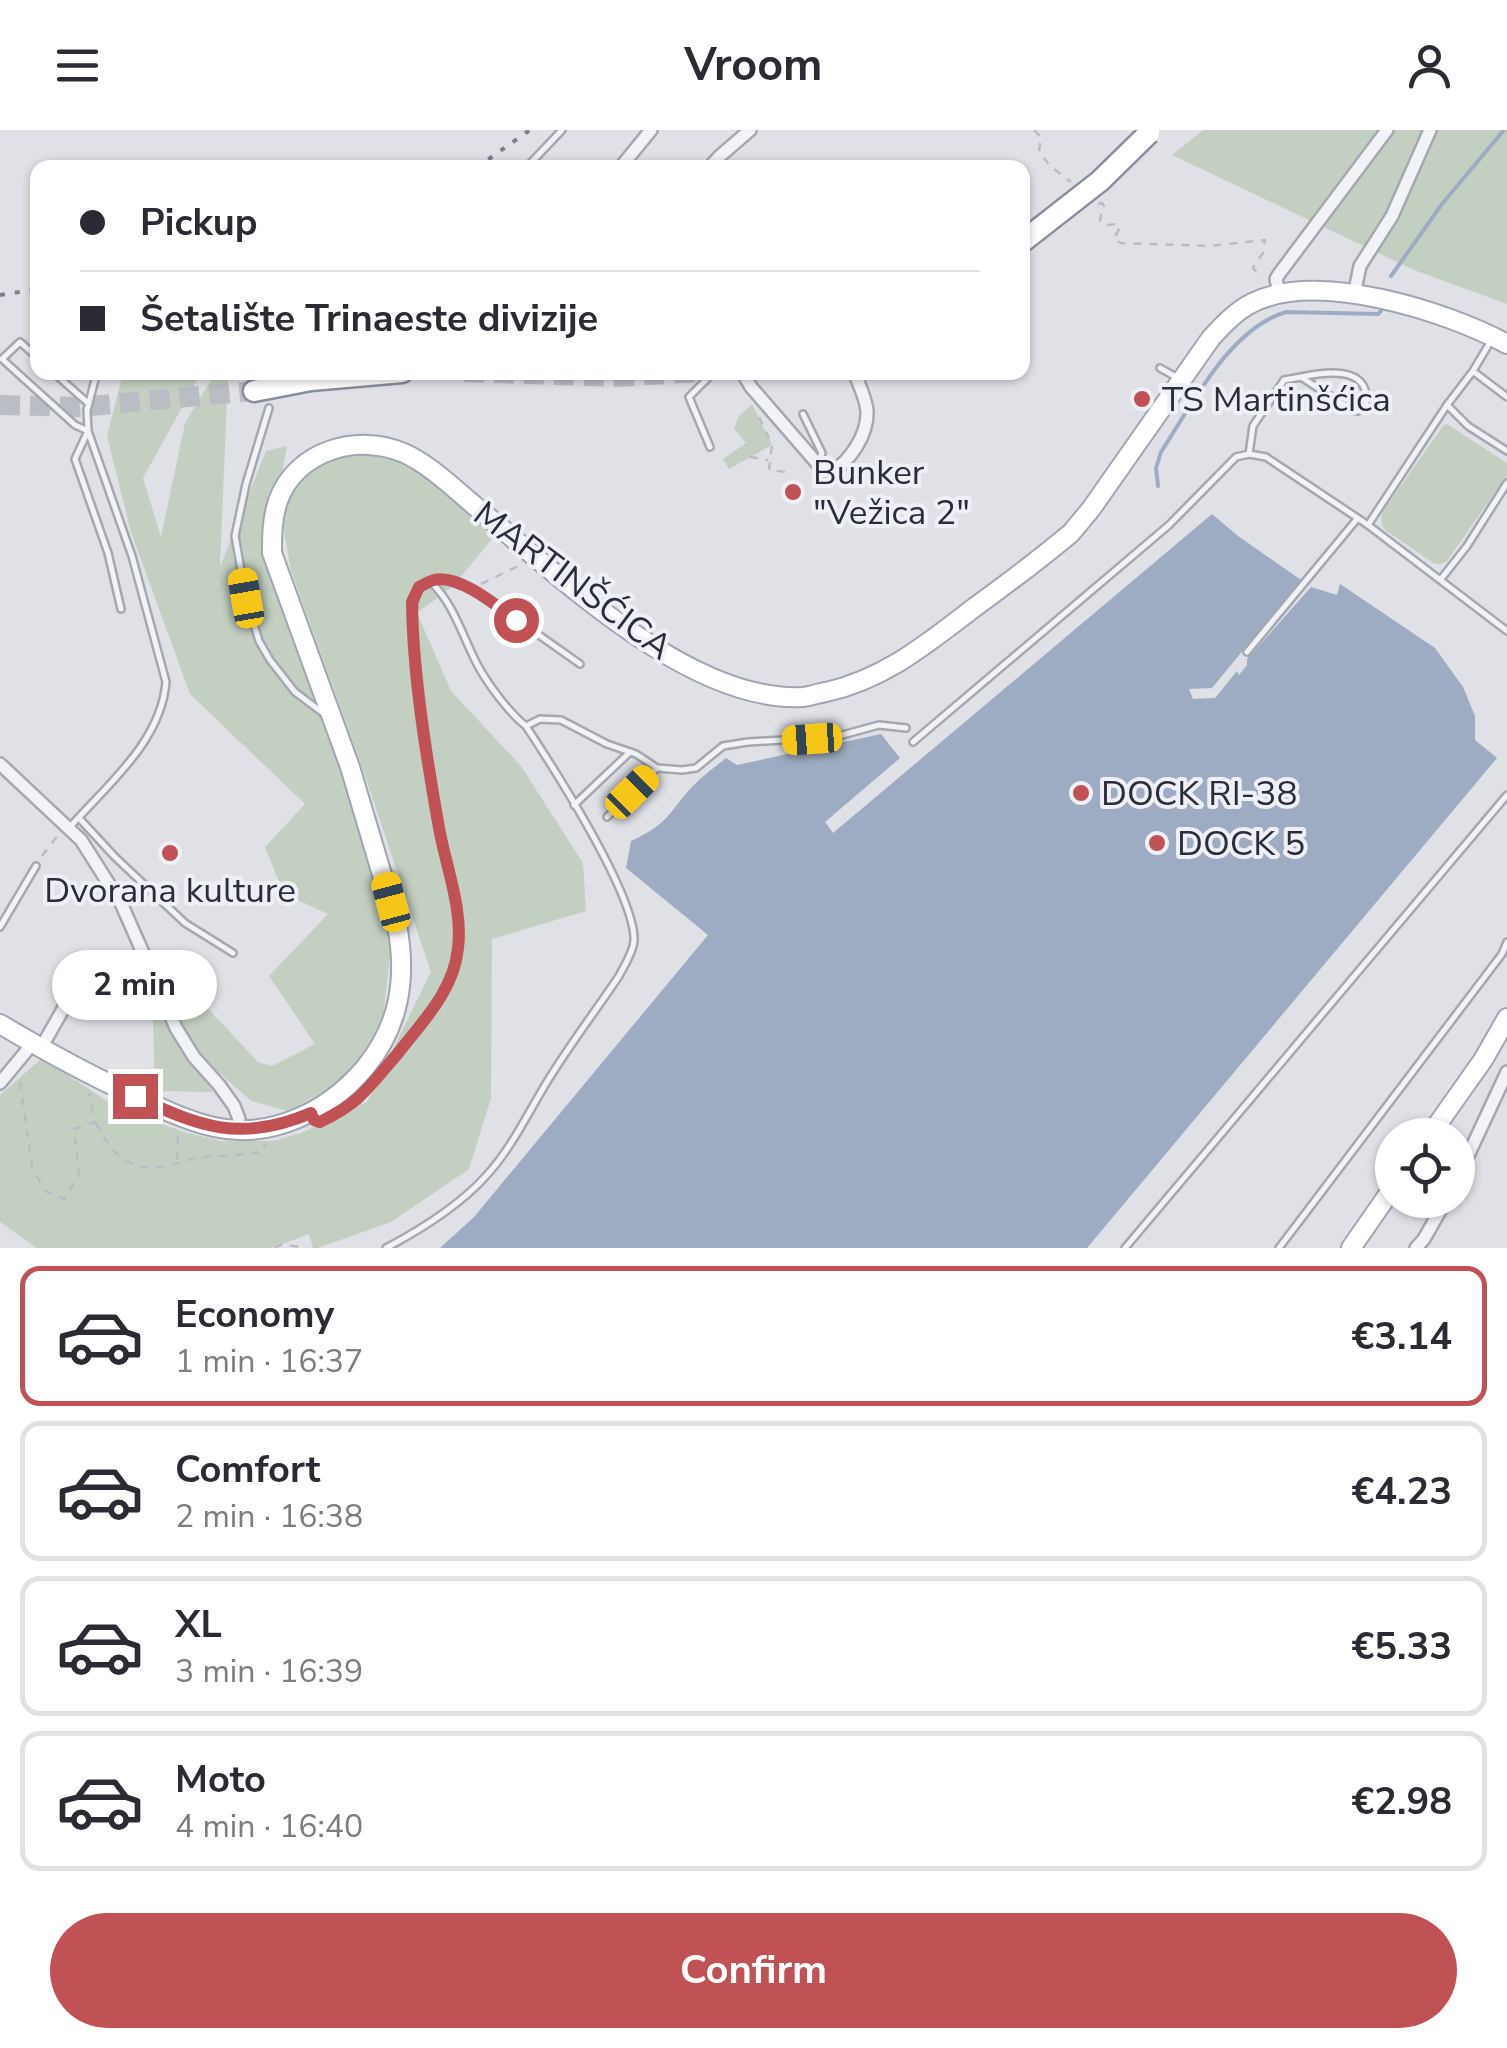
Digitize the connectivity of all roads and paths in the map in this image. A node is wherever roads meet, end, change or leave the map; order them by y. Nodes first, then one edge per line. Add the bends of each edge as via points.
1 (562, 130) edge
2 (651, 130) edge
3 (750, 130) edge
4 (1034, 130) edge
5 (1387, 130) edge
6 (1430, 130) edge
7 (1150, 131) edge
8 (534, 160) edge
9 (627, 160) edge
10 (716, 160) edge
11 (1080, 188) dead end
12 (1090, 204) dead end
13 (1030, 236) edge
14 (1262, 280) dead end
15 (1280, 293) junction
16 (1354, 294) junction
17 (1500, 340) edge
18 (30, 351) edge
19 (1, 360) edge
20 (1160, 368) dead end
21 (1473, 371) junction
22 (1300, 377) junction
23 (62, 380) edge
24 (95, 380) edge
25 (312, 380) edge
26 (706, 380) edge
27 (746, 380) edge
28 (857, 380) edge
29 (1183, 380) junction
30 (254, 391) tunnel mouth
31 (1507, 397) edge
32 (89, 404) junction
33 (1447, 405) junction
34 (270, 408) dead end
35 (803, 414) dead end
36 (759, 418) dead end
37 (88, 432) junction
38 (710, 447) dead end
39 (1507, 451) edge
40 (1249, 454) junction
41 (750, 457) dead end
42 (769, 460) junction
43 (818, 464) junction
44 (787, 472) dead end
45 (1507, 484) edge
46 (1358, 518) junction
47 (1368, 525) junction
48 (547, 566) junction
49 (1441, 579) junction
50 (430, 582) junction
51 (468, 589) junction
52 (120, 609) dead end
53 (1507, 631) edge
54 (1247, 652) dead end
55 (580, 664) dead end
56 (332, 718) junction
57 (526, 726) junction
58 (906, 728) dead end
59 (913, 742) dead end
60 (630, 752) junction
61 (0, 764) edge
62 (657, 768) junction
63 (1507, 795) edge
64 (574, 805) junction
65 (607, 817) dead end
66 (78, 818) junction
67 (68, 828) junction
68 (36, 866) joint
69 (0, 927) edge
70 (1507, 942) edge
71 (233, 953) dead end
72 (74, 990) dead end
73 (1507, 1018) edge
74 (0, 1024) edge
75 (37, 1046) junction
76 (1507, 1072) edge
77 (16, 1078) dead end
78 (0, 1082) edge
79 (90, 1086) dead end
80 (311, 1113) junction
81 (1442, 1118) edge
82 (95, 1122) junction
83 (178, 1127) dead end
84 (239, 1130) junction
85 (267, 1140) dead end
86 (1475, 1141) edge
87 (176, 1163) junction
88 (1375, 1213) edge
89 (1436, 1218) edge
90 (304, 1247) edge
91 (275, 1248) edge
92 (386, 1248) edge
93 (1126, 1248) edge
94 (1279, 1248) edge
95 (1351, 1248) edge
96 (1416, 1248) edge

1 - 8 lane
2 - 9 street
3 - 10 street
4 - 11 path via 1050,166
5 - 15 street via 1279,274
6 - 16 street via 1392,216 1360,266
7 - 13 highway, bridge
12 - 14 path via 1102,203 1100,219 1120,227 1114,239 1121,242 1209,246 1265,240 1254,268
15 - 16 main road
15 - 29 main road, MARTINŠĆICA via 1227,320
16 - 17 main road
17 - 21 lane
18 - 19 lane via 20,342
19 - 37 lane
20 - 29 lane
21 - 31 lane
21 - 33 lane
22 - 22 lane via 1352,410 1366,403 1363,385 1340,372
22 - 40 lane via 1284,380 1266,405 1251,432
23 - 32 lane
24 - 32 lane
25 - 30 highway
26 - 38 lane via 690,397
27 - 43 street
28 - 43 street via 867,414 854,451 838,469 828,472
29 - 48 main road, MARTINŠĆICA via 1071,533 920,650 848,687 804,697 757,693 703,676 625,629
32 - 37 lane
33 - 39 lane
33 - 47 lane
34 - 56 lane via 236,536 246,598 259,641 284,680
35 - 43 lane via 822,453
36 - 42 path via 772,445
37 - 52 lane via 75,459
37 - 66 lane via 132,556 166,682 150,734
40 - 46 lane via 1266,457
40 - 59 lane via 1236,456 1169,525
41 - 42 path
42 - 44 path via 769,470
45 - 49 lane
46 - 47 lane
46 - 54 lane
47 - 49 lane
48 - 51 path via 528,561 481,584 473,578
48 - 56 main road, MARTINŠĆICA via 408,455 355,444 313,458 279,496 272,553
49 - 53 lane
50 - 51 lane via 455,580
50 - 57 lane via 444,594 478,667
50 - 80 lane via 412,602 412,622 459,930 456,961 439,1001 361,1096 320,1122
51 - 55 lane
56 - 80 main road, MARTINŠĆICA via 397,925 403,972 398,1007 375,1056 344,1091
57 - 60 lane via 560,720
57 - 64 lane
58 - 62 lane via 879,725 835,737 723,746 696,768
60 - 62 lane
60 - 64 lane
61 - 67 street
62 - 65 lane
63 - 93 lane
64 - 92 lane via 631,921 628,960 489,1173 442,1214
66 - 67 lane
66 - 71 lane via 185,923
67 - 68 path
67 - 84 street via 122,904 176,1028 234,1106
68 - 69 lane
70 - 94 lane
72 - 75 street
73 - 81 main road
74 - 75 main road
75 - 78 street
75 - 84 main road via 169,1112
76 - 86 street
77 - 82 path via 32,1167 53,1196 64,1200 79,1175 74,1128
79 - 82 path
80 - 84 main road, MARTINŠĆICA
82 - 87 path via 107,1143 139,1168
83 - 87 path
85 - 87 path via 262,1152
88 - 95 main road
89 - 96 street
90 - 91 path

